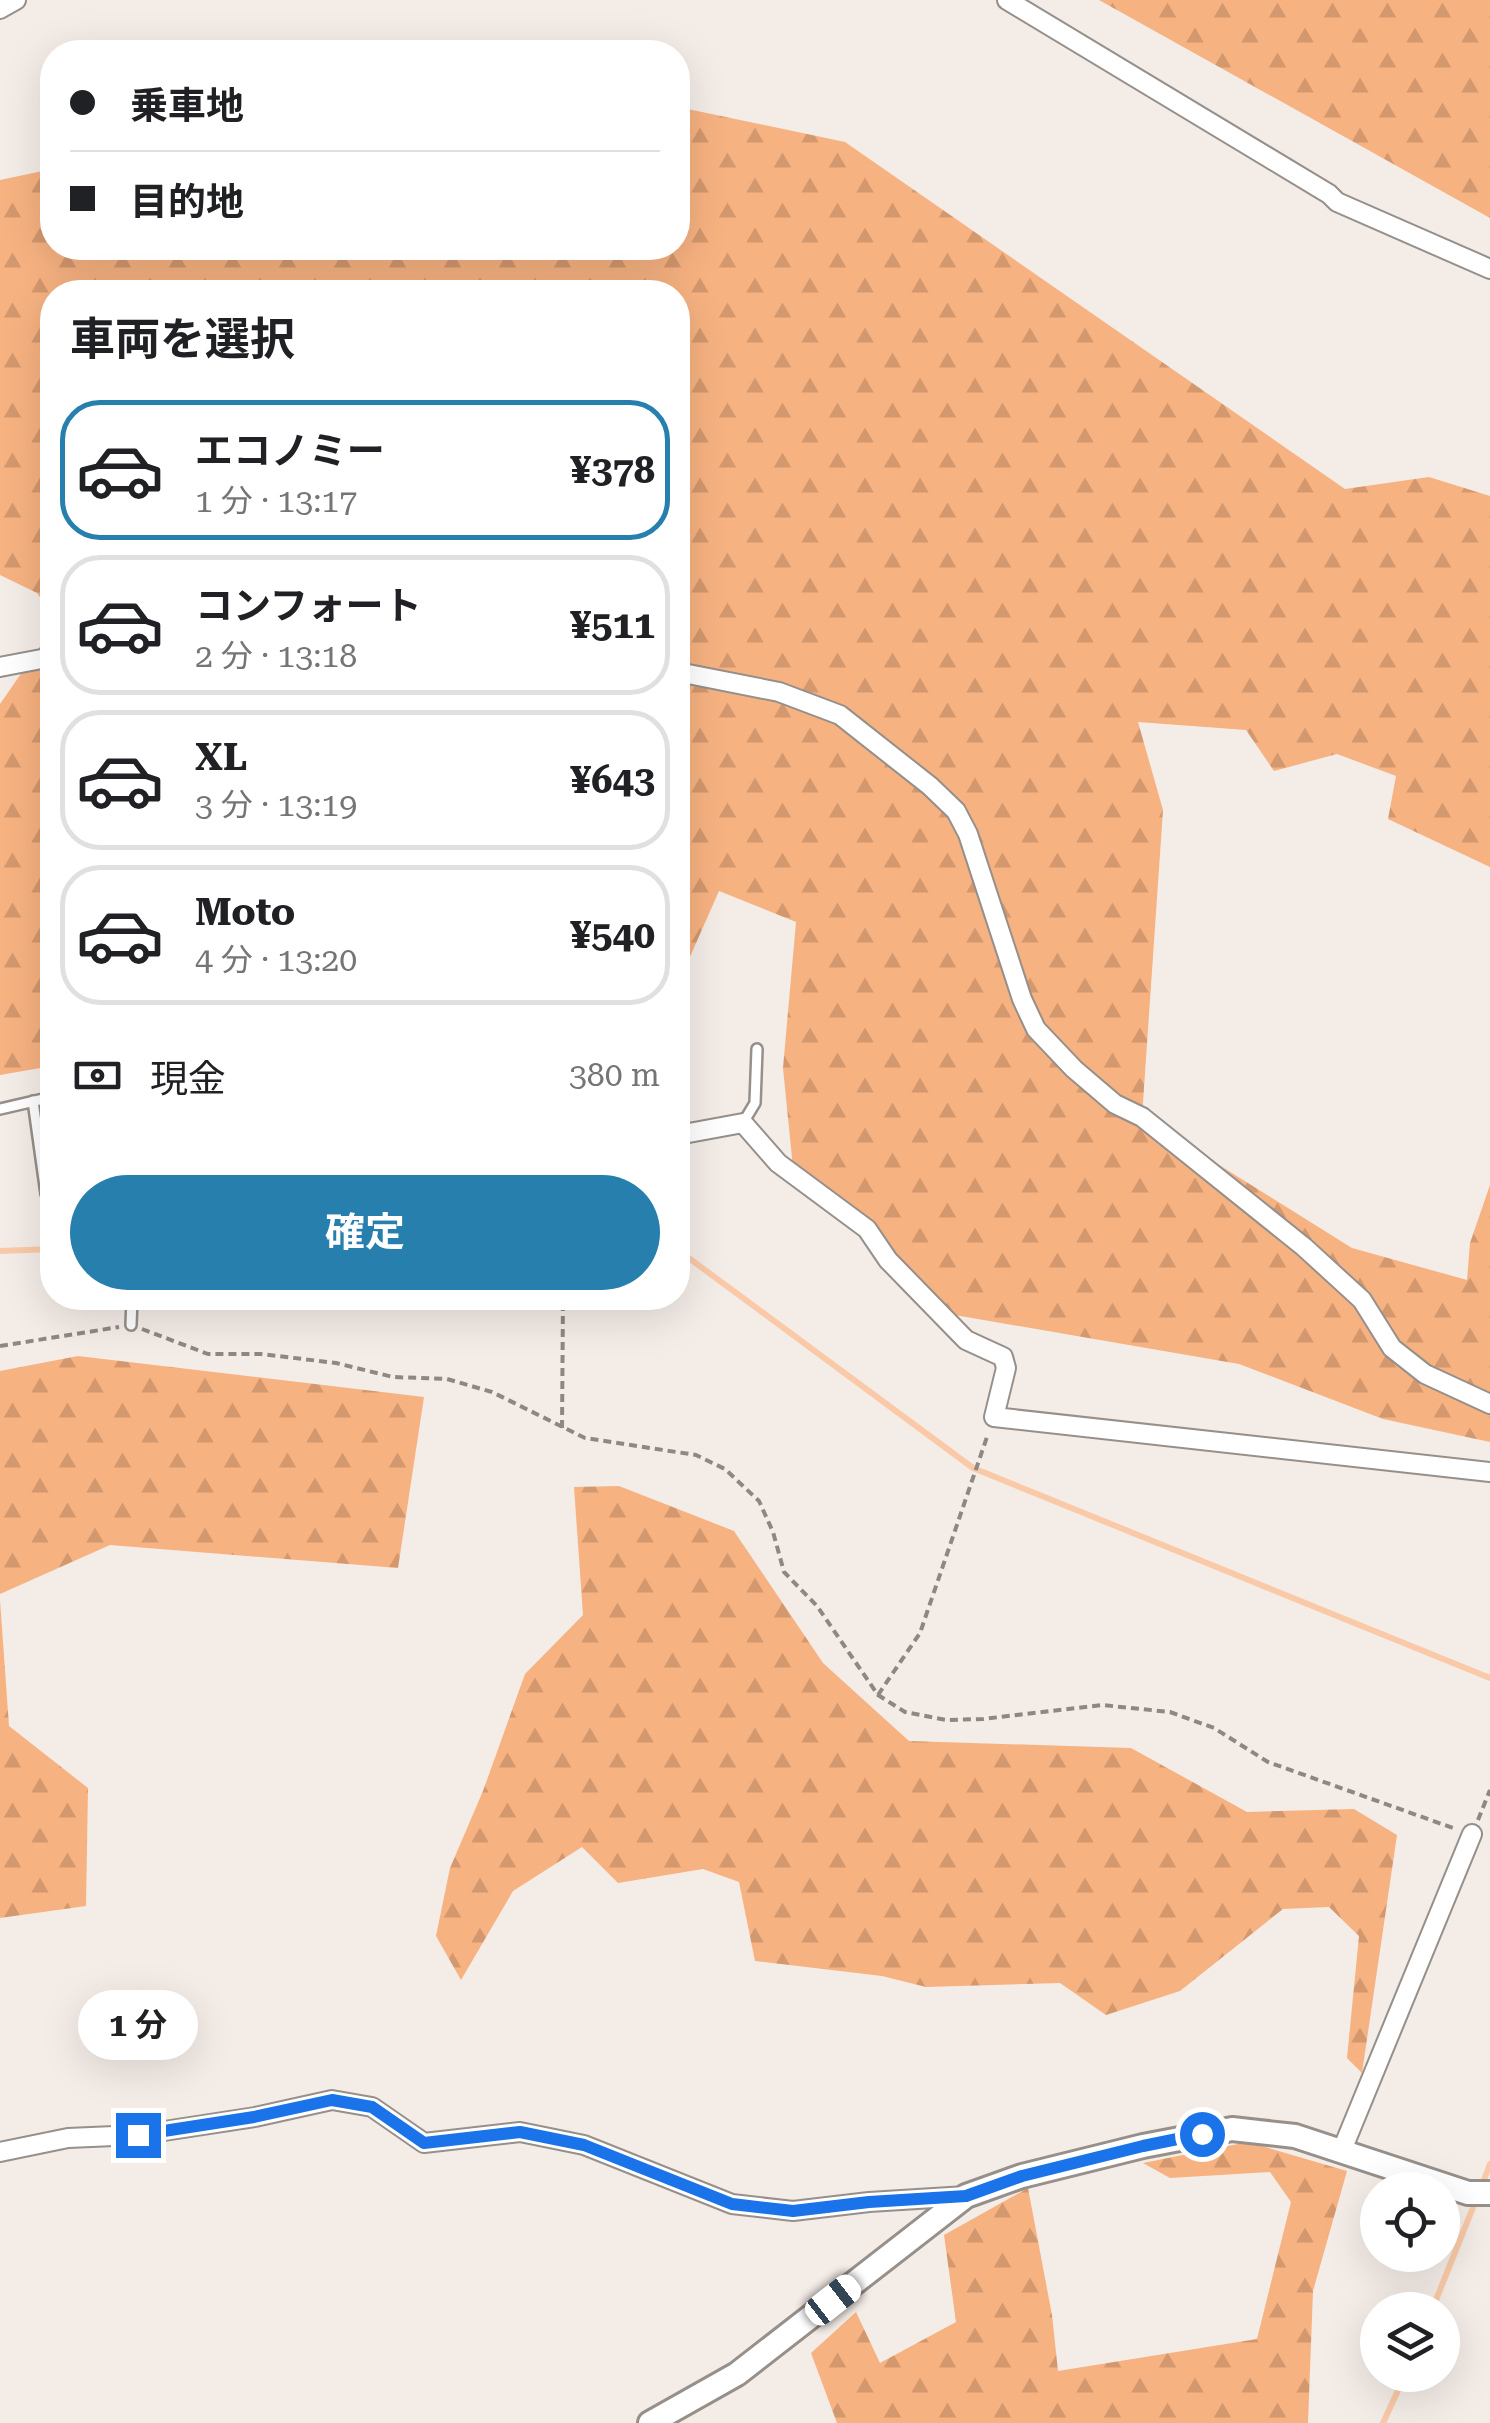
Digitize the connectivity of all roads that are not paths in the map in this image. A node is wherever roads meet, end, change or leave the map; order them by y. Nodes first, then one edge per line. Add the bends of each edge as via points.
1 (16, 0) edge
2 (1007, 0) edge
3 (0, 9) edge
4 (1490, 269) edge
5 (40, 659) edge
6 (0, 667) edge
7 (690, 674) edge
8 (757, 1049) dead end
9 (40, 1100) edge
10 (32, 1101) junction
11 (0, 1108) edge
12 (743, 1122) junction
13 (690, 1133) edge
14 (40, 1154) edge
15 (132, 1310) edge
16 (131, 1325) road end
17 (1490, 1404) edge
18 (1490, 1472) edge
19 (1472, 1834) road end
20 (1342, 2150) junction
21 (0, 2152) edge
22 (1490, 2193) edge
23 (966, 2196) junction
24 (650, 2423) edge

1 - 3 street
2 - 4 street via 1337,202
5 - 6 street
7 - 17 street via 779,692 840,715 930,786 968,834 1036,1029 1115,1104 1142,1117 1318,1260 1362,1300 1392,1348 1425,1374
8 - 12 lane via 755,1104
9 - 10 lane
10 - 11 lane
10 - 14 lane
12 - 13 street
12 - 18 street via 778,1163 867,1229 966,1340 1003,1357 994,1416
15 - 16 lane
19 - 20 street
20 - 22 street via 1468,2193
20 - 23 street via 1232,2129 1022,2176
21 - 23 street via 332,2100 372,2107 424,2143 520,2132 584,2145 732,2204 793,2211
23 - 24 street via 737,2374

